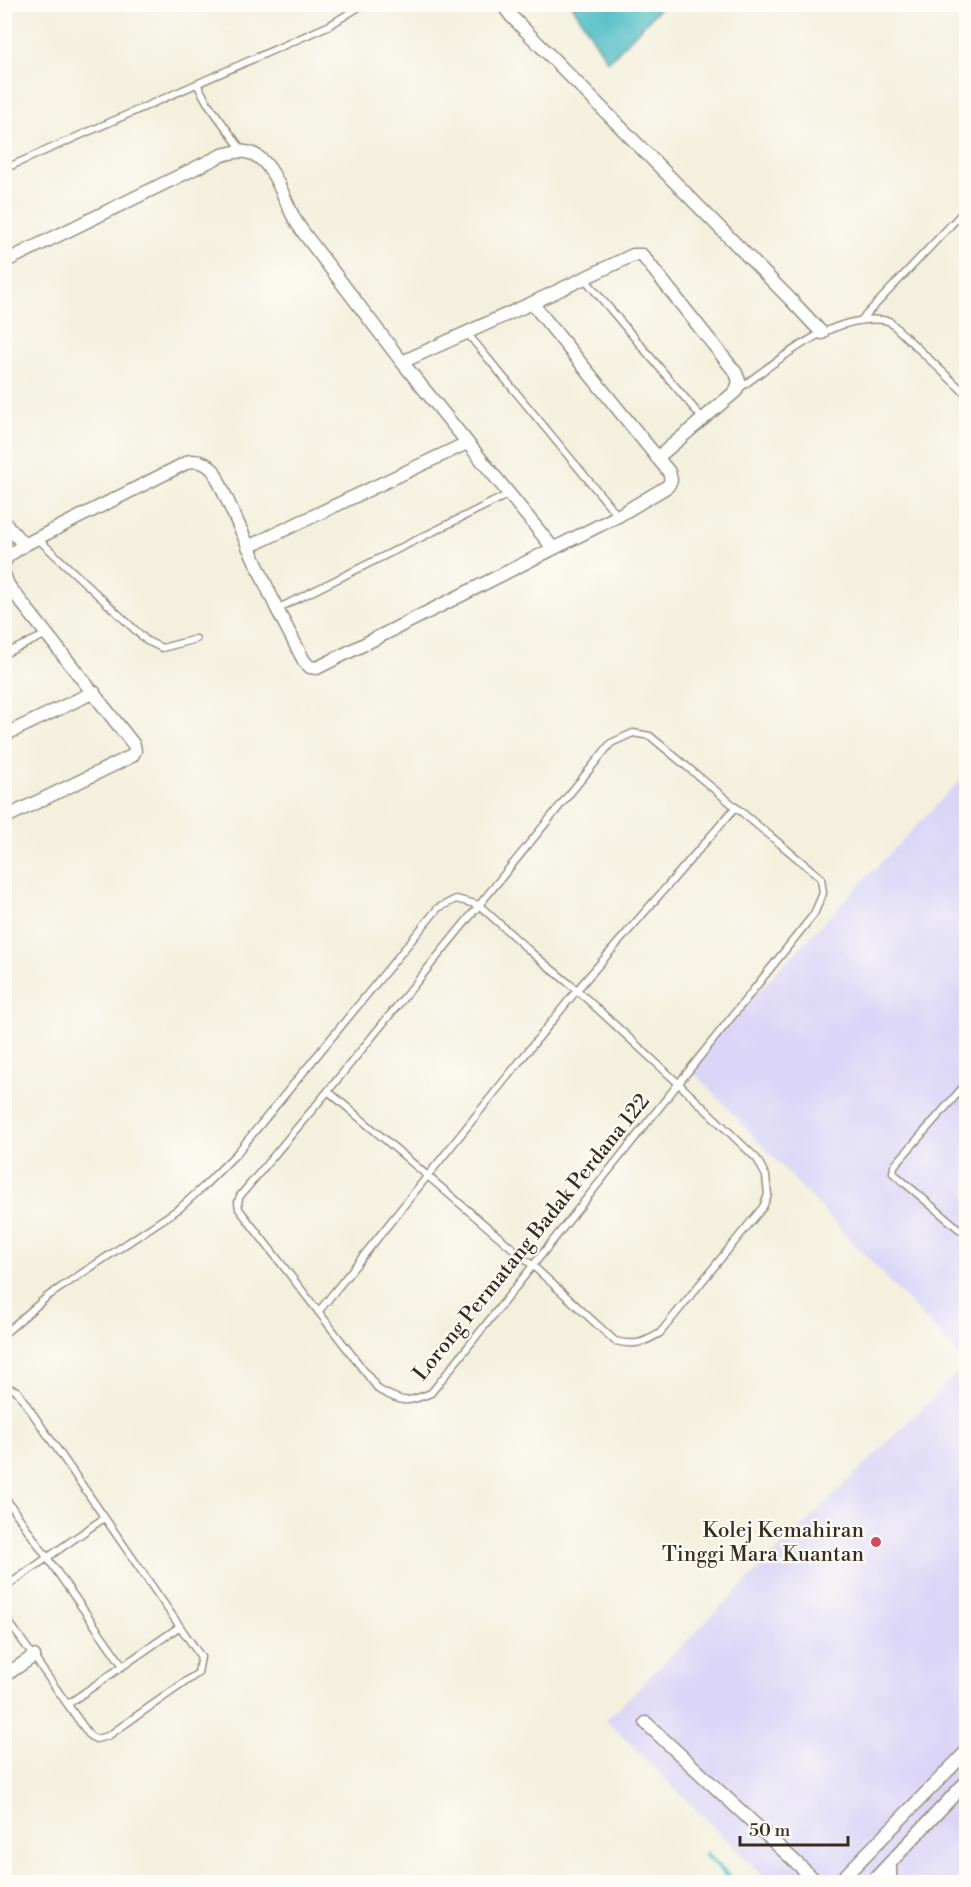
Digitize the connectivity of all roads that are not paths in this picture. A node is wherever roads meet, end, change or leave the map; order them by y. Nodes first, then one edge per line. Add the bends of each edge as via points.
1 (364, 4) edge
2 (502, 4) edge
3 (197, 84) junction
4 (243, 152) junction
5 (4, 169) edge
6 (966, 209) edge
7 (4, 262) edge
8 (584, 278) junction
9 (532, 303) junction
10 (862, 319) junction
11 (467, 333) junction
12 (822, 333) junction
13 (402, 362) junction
14 (736, 391) junction
15 (966, 394) edge
16 (702, 418) junction
17 (467, 443) junction
18 (657, 458) junction
19 (509, 494) junction
20 (618, 516) junction
21 (4, 522) edge
22 (37, 538) junction
23 (24, 545) junction
24 (248, 547) junction
25 (553, 548) junction
26 (4, 563) edge
27 (6, 582) edge
28 (277, 609) junction
29 (47, 634) junction
30 (196, 639) dead end
31 (4, 654) edge
32 (94, 692) junction
33 (4, 735) edge
34 (735, 808) junction
35 (4, 818) edge
36 (478, 905) junction
37 (577, 990) junction
38 (678, 1083) junction
39 (966, 1084) edge
40 (328, 1091) junction
41 (426, 1177) junction
42 (966, 1231) edge
43 (532, 1265) junction
44 (319, 1311) junction
45 (4, 1334) edge
46 (4, 1386) edge
47 (4, 1496) edge
48 (104, 1518) junction
49 (47, 1558) junction
50 (4, 1588) edge
51 (4, 1615) edge
52 (180, 1627) junction
53 (34, 1656) junction
54 (123, 1666) junction
55 (4, 1676) edge
56 (68, 1704) junction
57 (646, 1723) dead end
58 (966, 1752) edge
59 (966, 1782) edge
60 (910, 1810) junction
61 (926, 1825) junction
62 (890, 1863) junction
63 (817, 1882) edge
64 (839, 1882) edge
65 (872, 1882) edge
66 (886, 1882) edge

1 - 3 lane via 330,25
2 - 12 street
3 - 4 lane
3 - 5 lane
4 - 7 street via 222,155
4 - 13 street via 249,152 270,169 294,219
6 - 10 lane
8 - 9 street
8 - 14 street via 633,255 642,255 736,373
8 - 16 lane
9 - 11 street
9 - 18 street
10 - 12 lane
10 - 15 lane via 889,321
11 - 13 street
11 - 20 lane
12 - 14 lane
13 - 17 street
14 - 16 street
16 - 18 street
17 - 19 street
17 - 24 street
18 - 20 street via 669,472 668,486
19 - 25 street
19 - 28 lane
20 - 25 street
21 - 23 street
22 - 23 street
22 - 24 street via 190,461 199,461 214,471
22 - 30 lane via 147,641 162,648
23 - 26 street
24 - 28 street
25 - 28 street via 317,668 304,661
27 - 29 street
29 - 31 lane
29 - 32 street
32 - 33 street
32 - 35 street via 134,745 132,756
34 - 36 lane, Lorong Permatang Badak Perdana 122 via 650,736 633,733 611,743
34 - 37 lane
34 - 38 lane, Lorong Permatang Badak Perdana 122 via 821,878 823,893 814,914
36 - 37 lane
36 - 40 lane, Lorong Permatang Badak Perdana 122
36 - 45 lane via 456,899 438,908 237,1153 180,1208 48,1296
37 - 38 lane
37 - 41 lane
38 - 43 lane, Lorong Permatang Badak Perdana 122
38 - 43 lane via 757,1159 766,1176 768,1195 763,1207 660,1333 647,1341 630,1345 615,1341
39 - 42 lane via 894,1166 893,1173
40 - 41 lane
40 - 44 lane, Lorong Permatang Badak Perdana 122 via 238,1202 239,1209
41 - 43 lane
41 - 44 lane
43 - 44 lane, Lorong Permatang Badak Perdana 122 via 430,1393 418,1398 402,1401 379,1390
46 - 48 lane via 17,1391
47 - 49 lane
48 - 49 lane
48 - 52 lane
49 - 50 lane
49 - 54 lane
51 - 53 lane
52 - 54 lane
52 - 56 lane via 201,1657 198,1673 108,1736 90,1736
53 - 55 street
53 - 56 lane
54 - 56 lane
57 - 63 street
58 - 60 street
59 - 61 street
60 - 61 street
60 - 64 street
61 - 62 street
62 - 65 street
62 - 66 street

